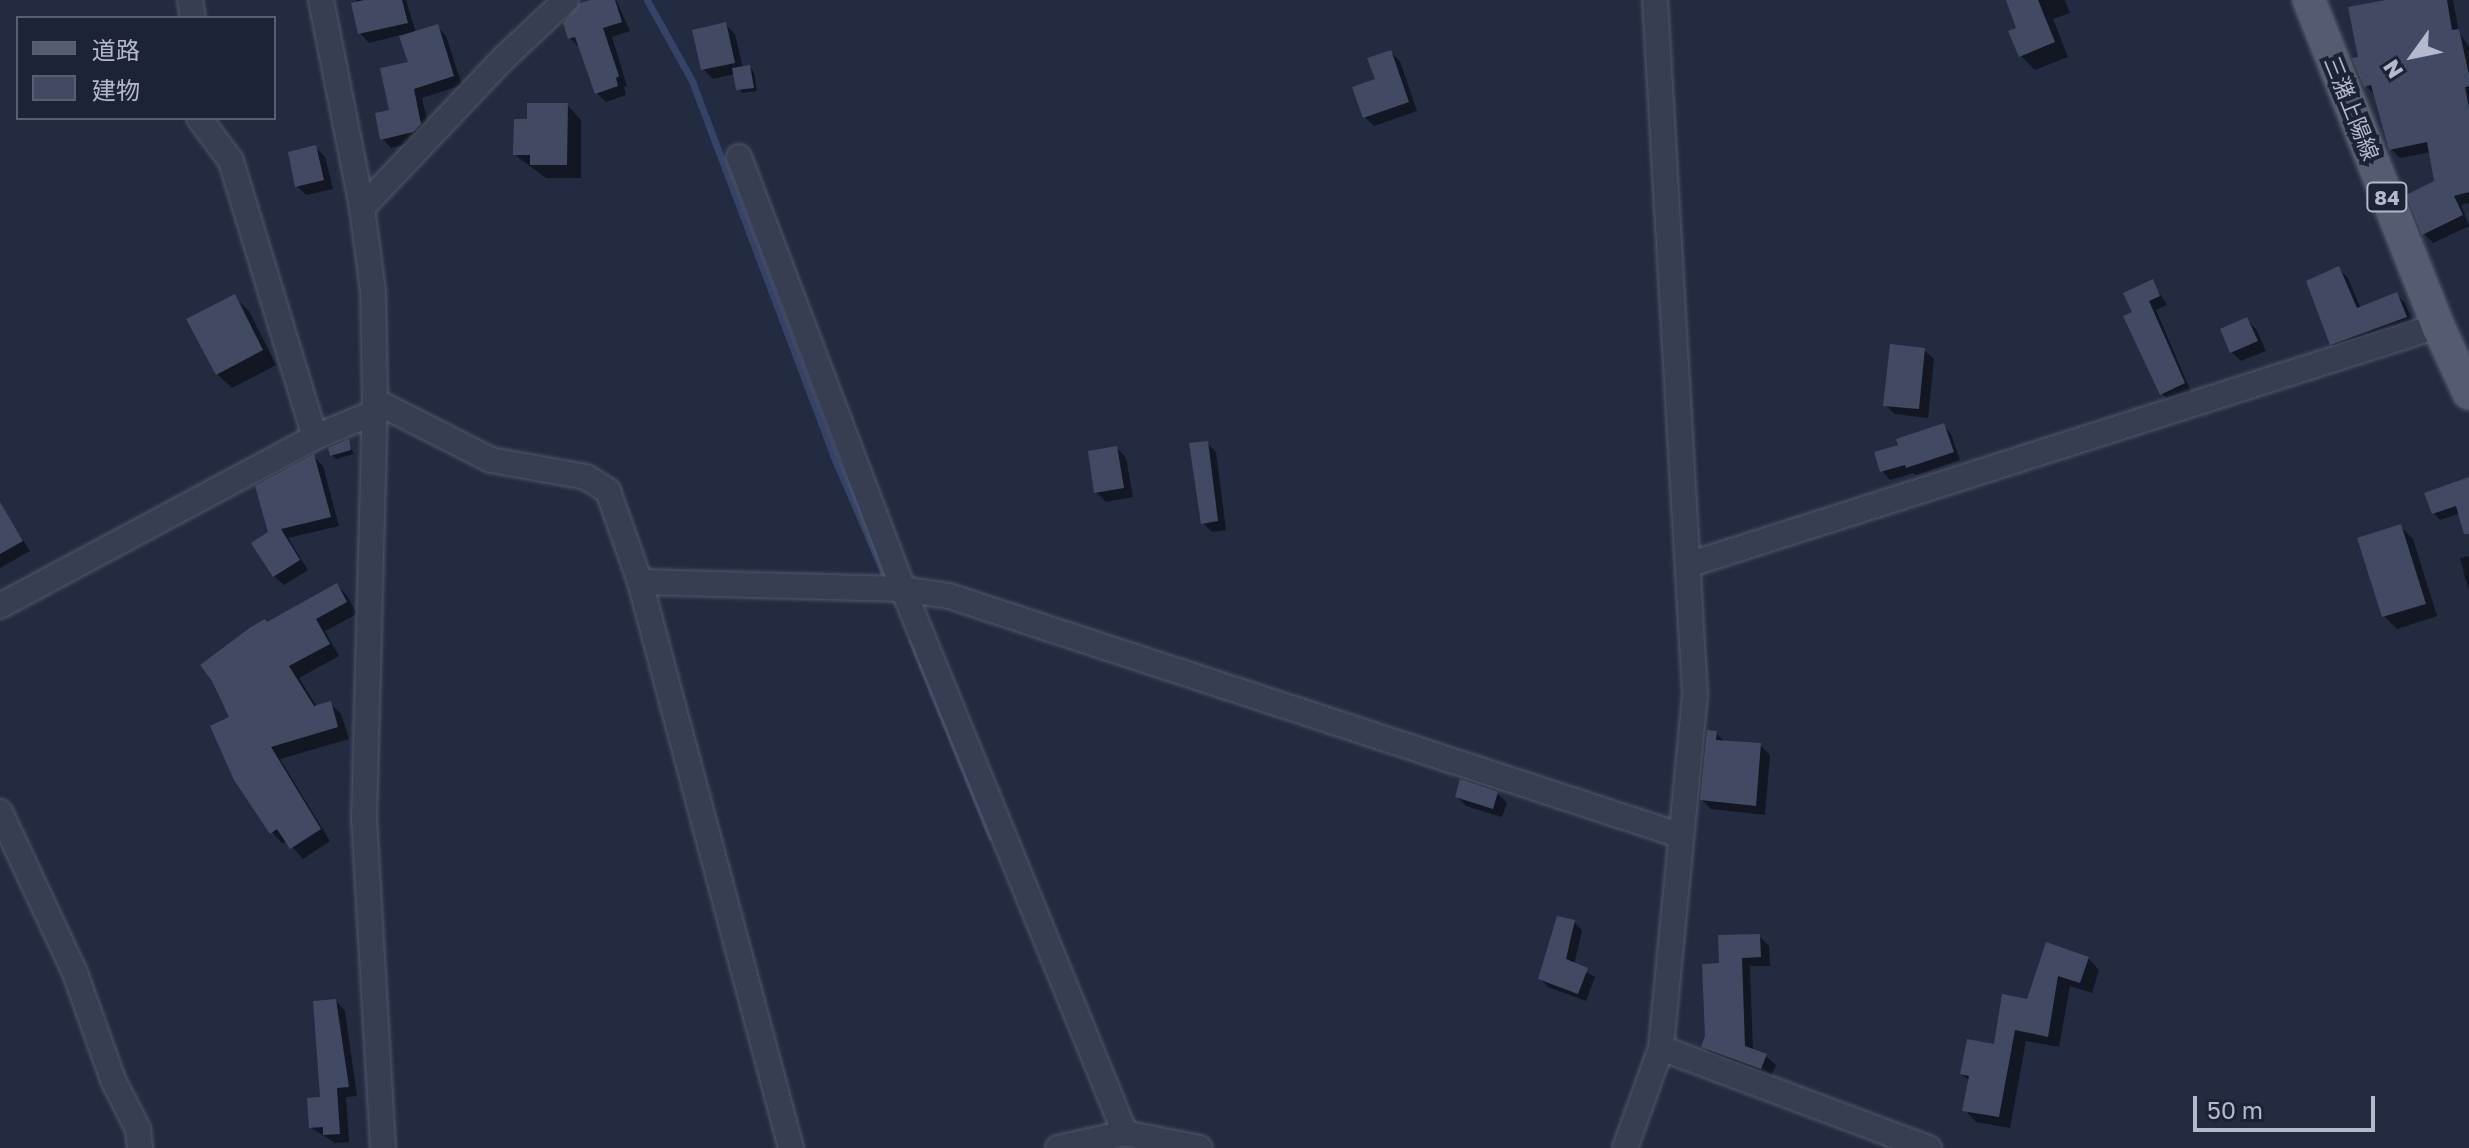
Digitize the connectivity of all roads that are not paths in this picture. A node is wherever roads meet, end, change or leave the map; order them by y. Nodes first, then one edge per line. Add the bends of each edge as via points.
1 (321, 0) edge
2 (566, 0) edge
3 (1655, 0) edge
4 (2309, 0) edge
5 (200, 120) edge
6 (739, 157) dead end
7 (362, 208) junction
8 (2438, 326) junction
9 (2469, 393) edge
10 (374, 407) junction
11 (315, 437) junction
12 (1688, 565) junction
13 (640, 582) junction
14 (903, 589) junction
15 (0, 606) edge
16 (2, 823) edge
17 (1679, 835) junction
18 (1661, 1048) junction
19 (1125, 1133) junction
20 (140, 1148) edge
21 (383, 1148) edge
22 (791, 1148) edge
23 (1058, 1148) edge
24 (1200, 1148) edge
25 (1625, 1148) edge
26 (1929, 1148) edge

1 - 7 street
2 - 7 street
3 - 12 street
4 - 8 main road, 三潴上陽線 / 84
5 - 11 street via 231,161
6 - 14 street
7 - 10 street via 373,292
8 - 9 main road, 三潴上陽線 / 84
8 - 12 street
10 - 11 street
10 - 13 street via 491,460 586,477 608,491
10 - 21 street via 364,818
11 - 15 street
12 - 17 street via 1695,695
13 - 14 street
13 - 22 street
14 - 17 street via 949,596
14 - 19 street
16 - 20 street via 75,973 113,1080 138,1129
17 - 18 street
18 - 25 street
18 - 26 street
19 - 23 street
19 - 24 street

